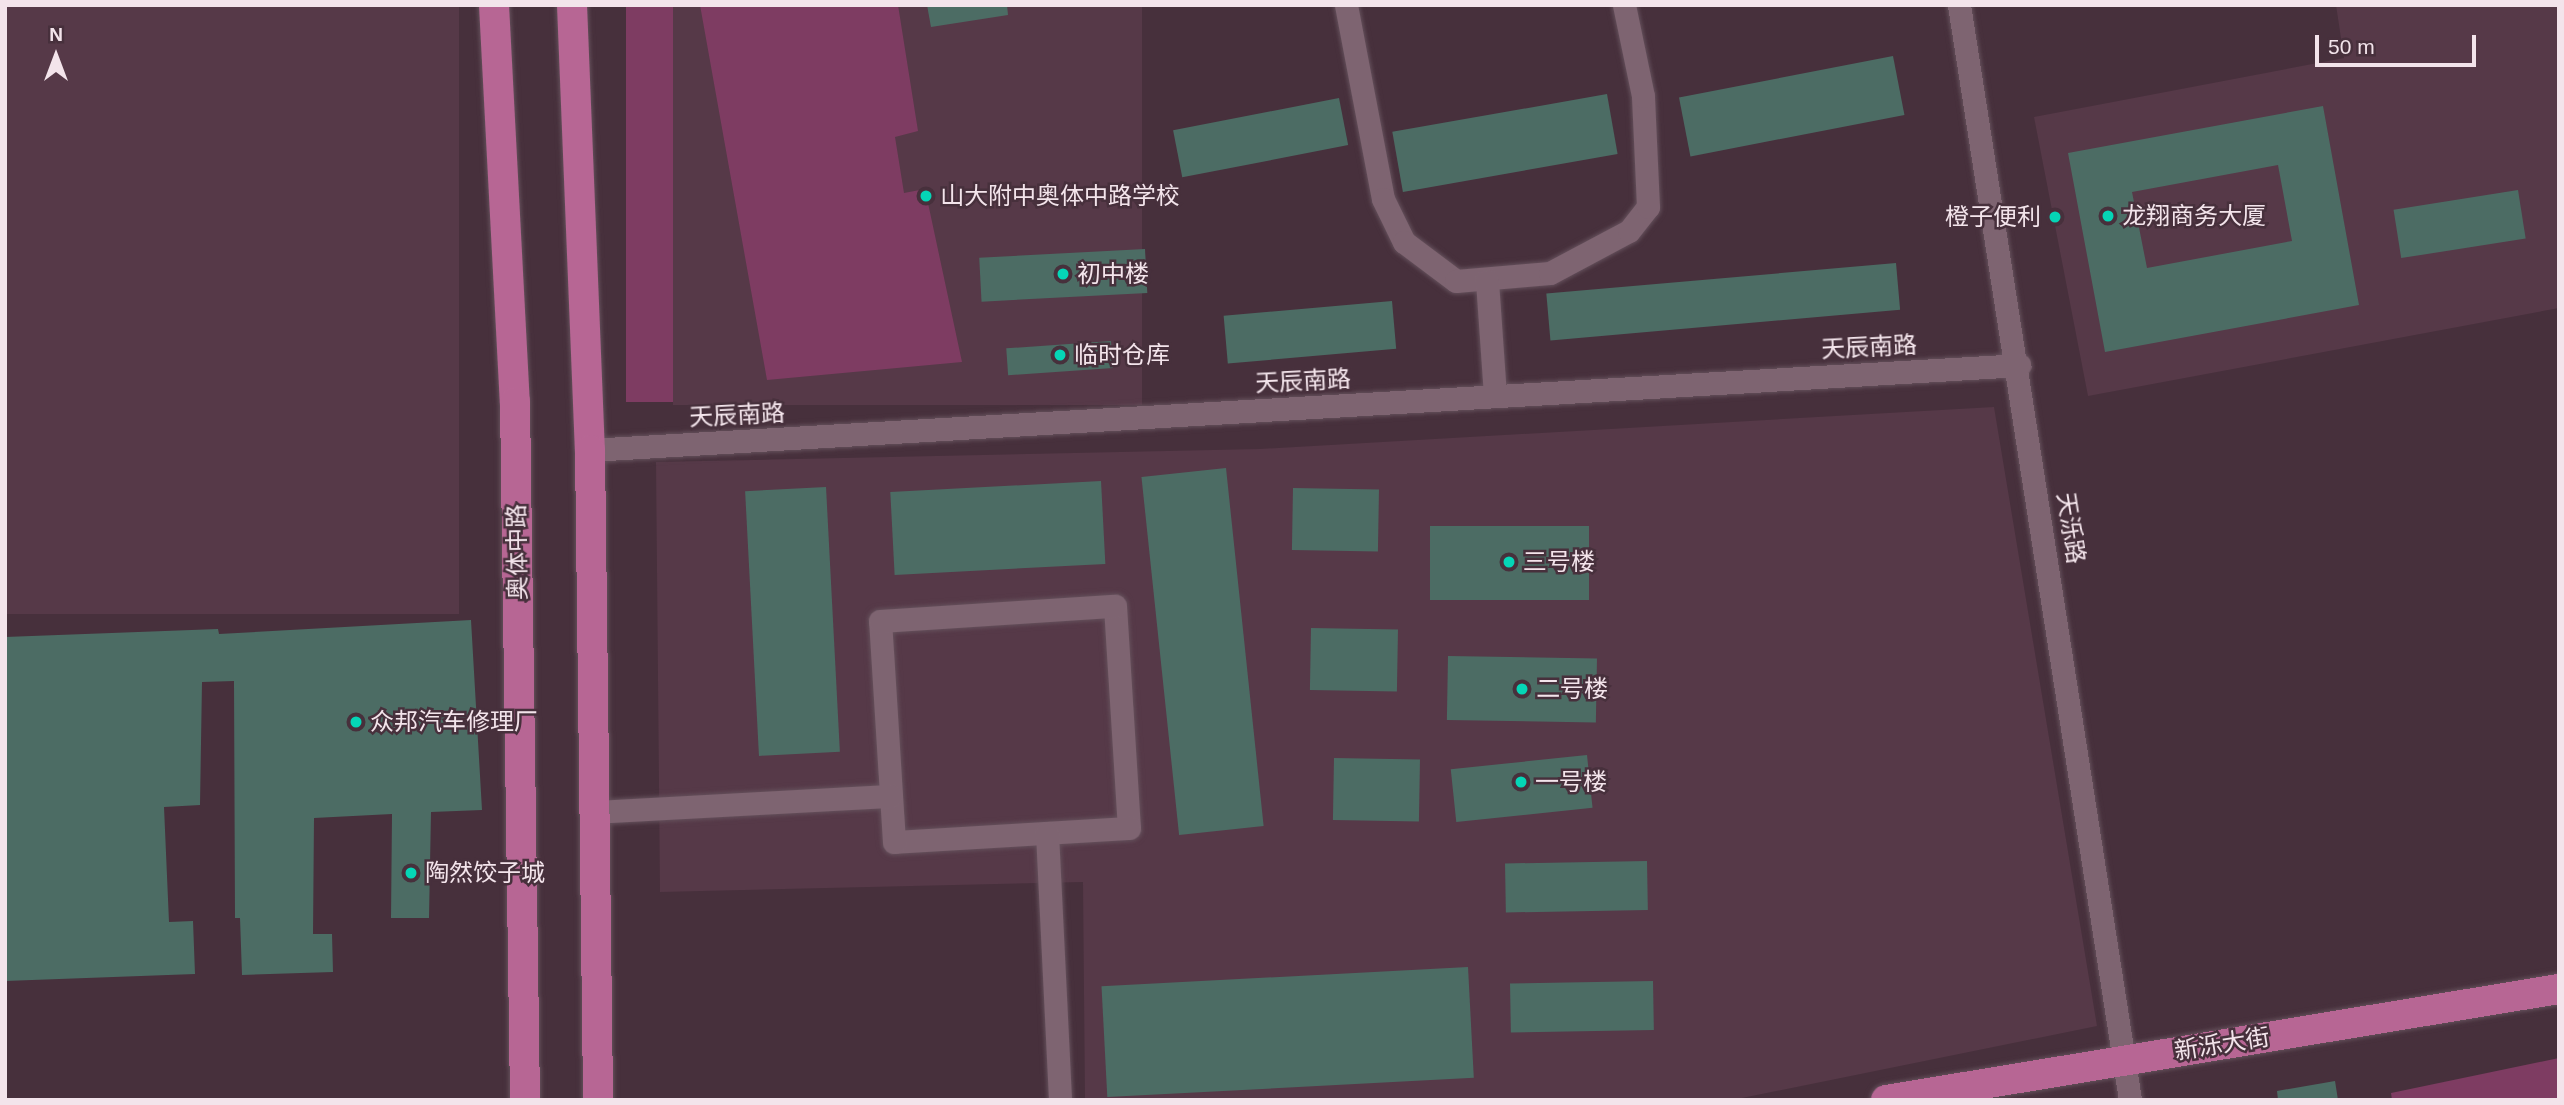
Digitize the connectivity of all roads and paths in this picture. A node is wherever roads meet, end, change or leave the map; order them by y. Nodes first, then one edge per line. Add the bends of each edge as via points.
1 (494, 5) edge
2 (572, 5) edge
3 (1346, 5) edge
4 (1624, 5) edge
5 (1959, 5) edge
6 (1486, 281) junction
7 (2019, 365) junction
8 (1495, 396) junction
9 (590, 450) junction
10 (891, 796) junction
11 (594, 812) junction
12 (1047, 833) junction
13 (2559, 989) edge
14 (2126, 1060) junction
15 (525, 1100) edge
16 (598, 1100) edge
17 (1060, 1100) edge
18 (1886, 1100) edge
19 (2130, 1100) edge

1 - 15 main road, 奥体中路 via 515,402
2 - 9 main road
3 - 6 street via 1383,199 1404,242 1456,281
4 - 6 street via 1643,96 1648,208 1629,231 1550,273
5 - 7 street, 天泺路
6 - 8 street
7 - 8 street, 天辰南路
7 - 14 street, 天泺路
8 - 9 street, 天辰南路
9 - 11 main road
10 - 11 street
10 - 12 street via 894,842
10 - 12 street via 880,621 1115,606 1129,828
11 - 16 main road
12 - 17 street
13 - 14 main road, 新泺大街
14 - 18 main road, 新泺大街
14 - 19 street, 天泺路

